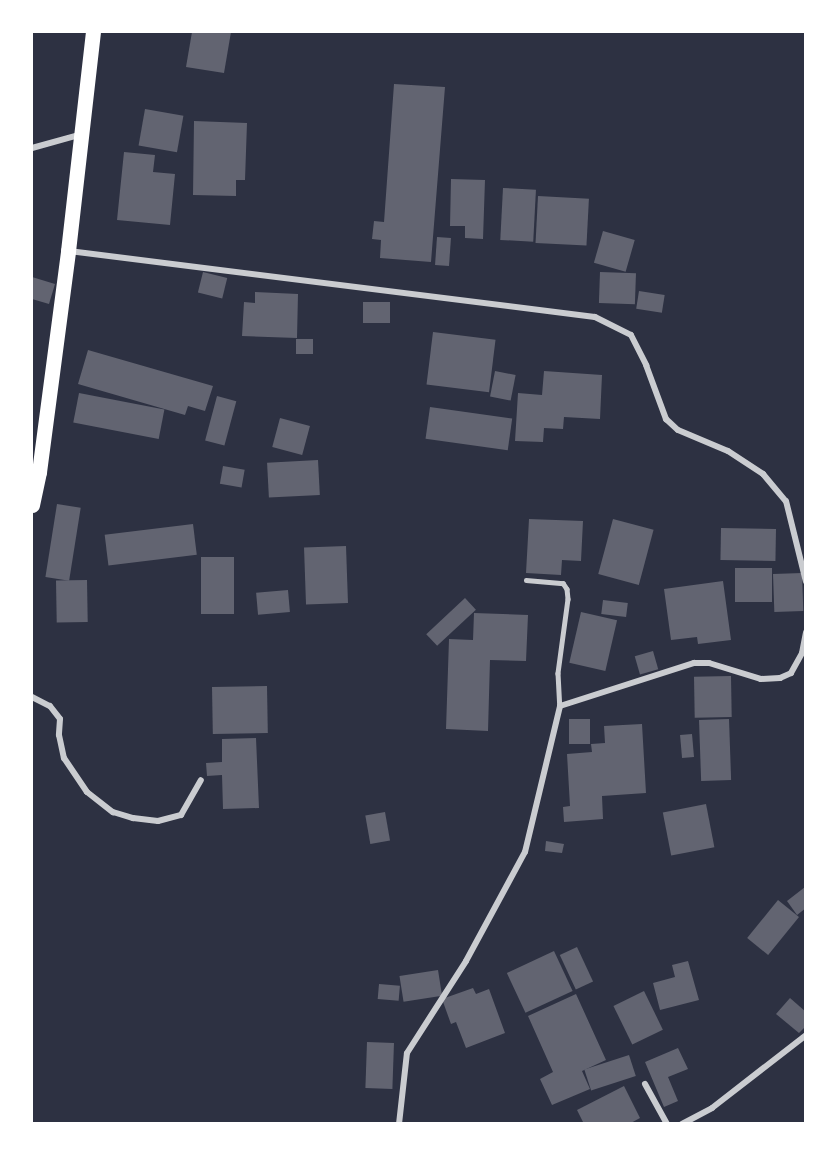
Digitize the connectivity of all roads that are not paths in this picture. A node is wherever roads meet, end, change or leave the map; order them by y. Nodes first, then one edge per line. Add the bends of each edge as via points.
1 (93, 32) edge
2 (82, 134) junction
3 (32, 148) edge
4 (68, 251) junction
5 (32, 505) edge
6 (526, 580) dead end
7 (806, 582) edge
8 (806, 632) edge
9 (32, 697) edge
10 (560, 706) junction
11 (201, 780) dead end
12 (806, 1035) edge
13 (645, 1084) dead end
14 (399, 1124) edge
15 (667, 1124) edge
16 (682, 1124) edge

1 - 2 main road
2 - 3 street
2 - 4 main road
4 - 5 main road
4 - 7 street via 595,317 631,335 666,419 678,430 728,451 764,474 786,501
6 - 10 lane via 563,583 567,589 558,673
8 - 10 street via 802,653 792,673 780,678 761,679 709,663 694,663
9 - 11 street via 50,706 60,719 64,758 87,792 113,812 158,821 181,815
10 - 14 street via 525,852 466,961 407,1053
12 - 16 street via 712,1108
13 - 15 street

